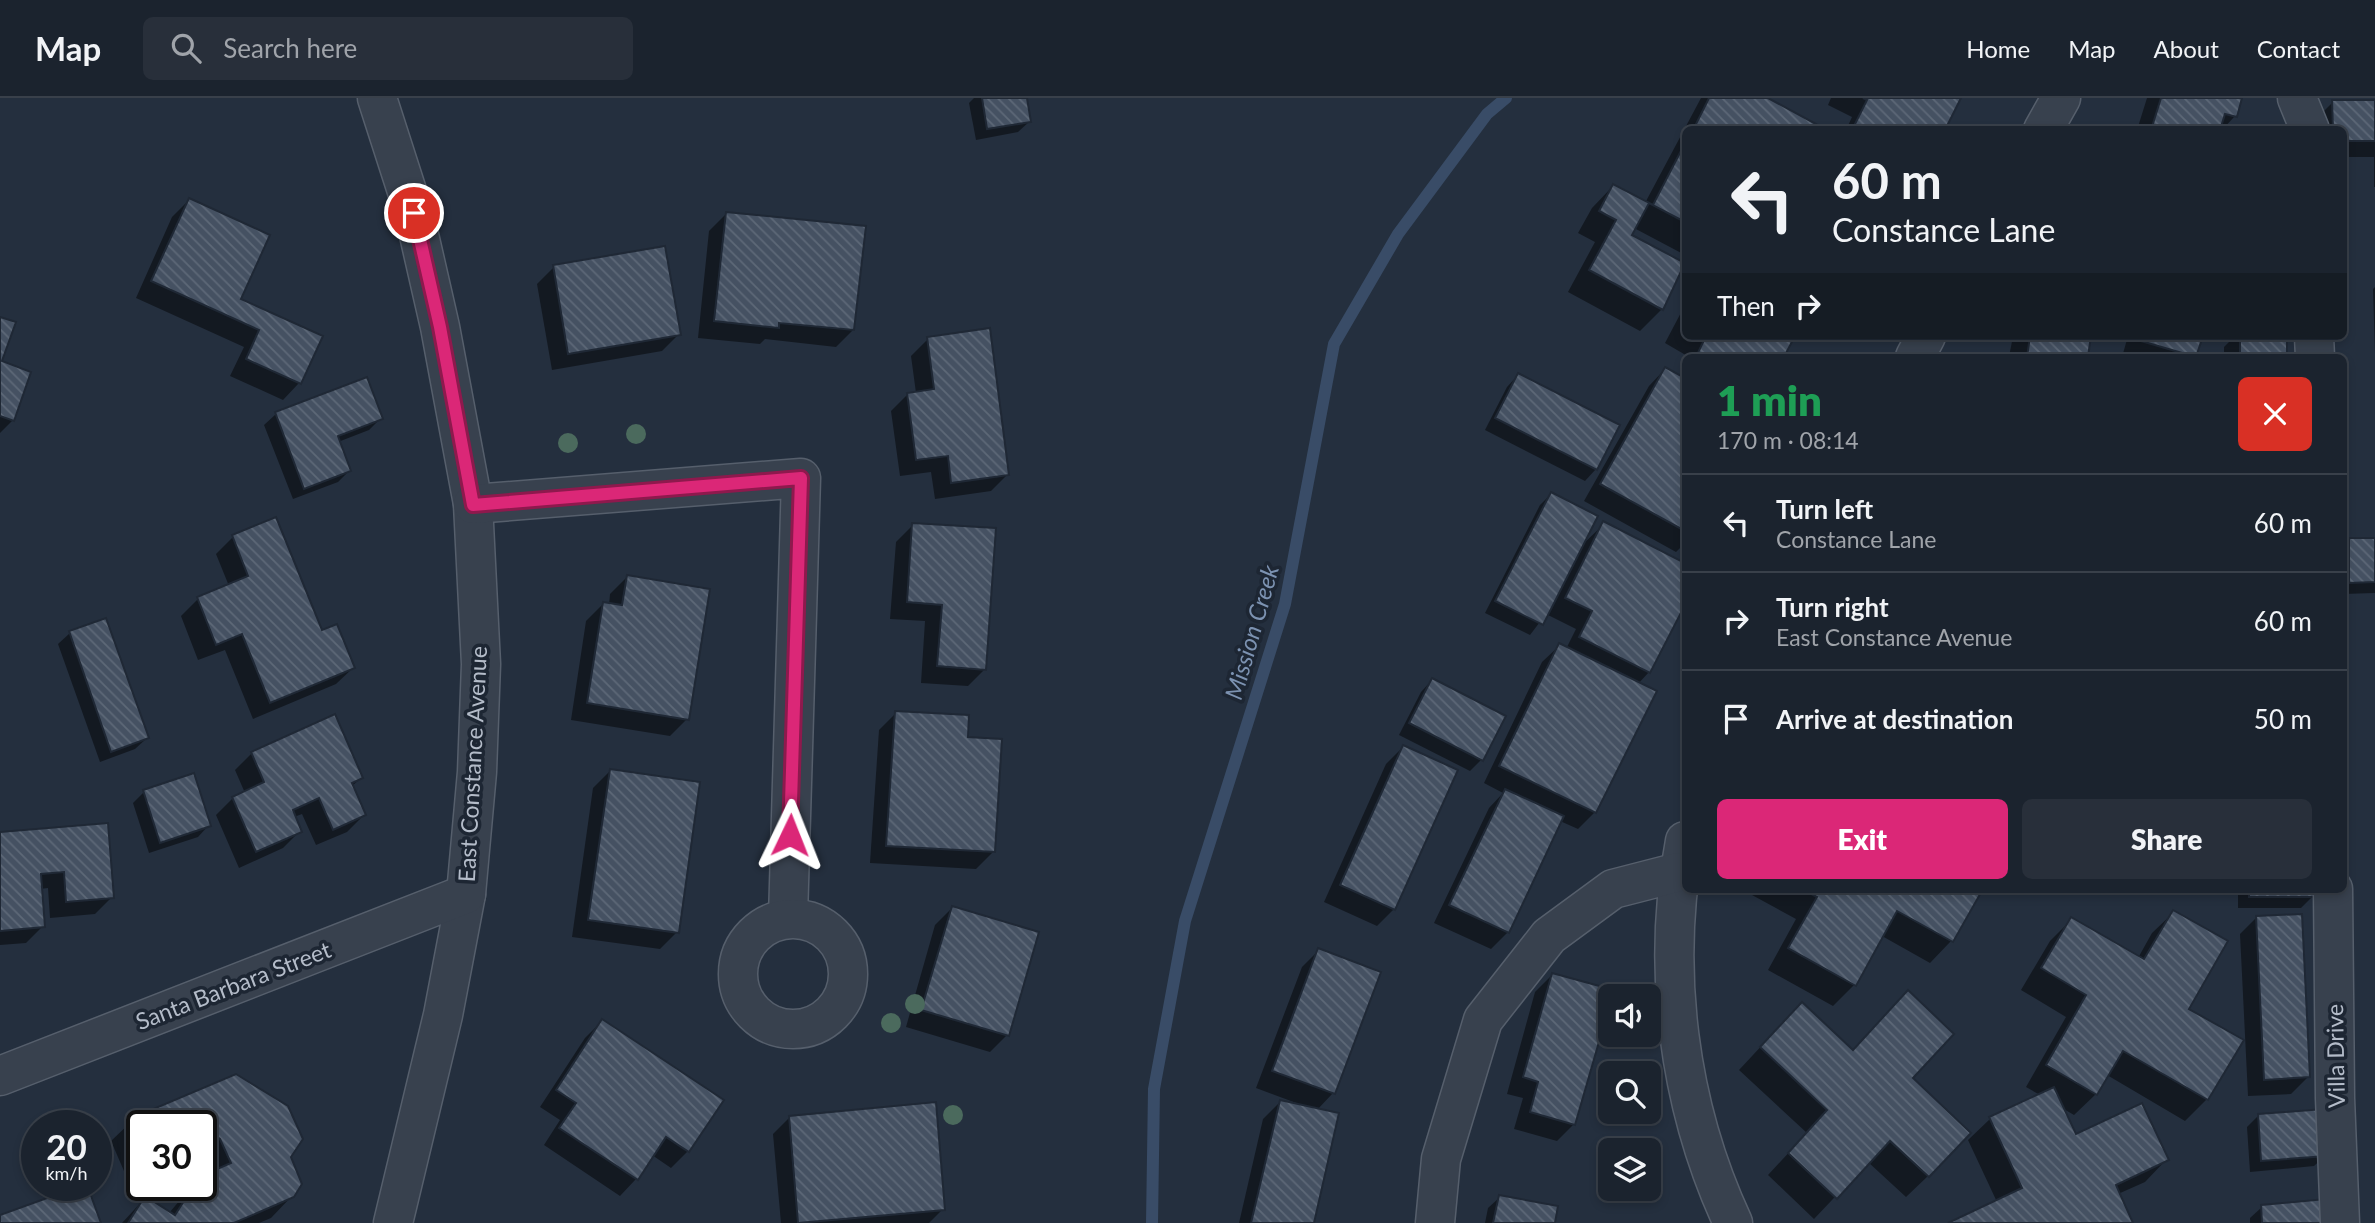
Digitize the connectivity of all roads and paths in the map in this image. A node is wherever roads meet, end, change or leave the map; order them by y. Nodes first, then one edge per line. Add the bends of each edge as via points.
1 (377, 98) edge
2 (2061, 98) edge
3 (2297, 98) edge
4 (2045, 126) edge
5 (2308, 126) edge
6 (473, 505) junction
7 (1682, 857) edge
8 (2333, 893) edge
9 (466, 894) junction
10 (788, 918) dead end
11 (0, 1076) edge
12 (393, 1223) edge
13 (1435, 1223) edge
14 (1733, 1223) edge
15 (2340, 1223) edge

1 - 6 street, East Constance Avenue via 414,213 432,289
2 - 4 street
3 - 5 street
6 - 9 street, East Constance Avenue via 481,664
6 - 10 street via 801,478
7 - 13 street via 1612,889 1549,936 1483,1020 1441,1158
7 - 14 street via 1674,951 1680,1041 1693,1108
8 - 15 street, Villa Drive
9 - 11 street, Santa Barbara Street
9 - 12 street, East Constance Avenue via 443,1015

